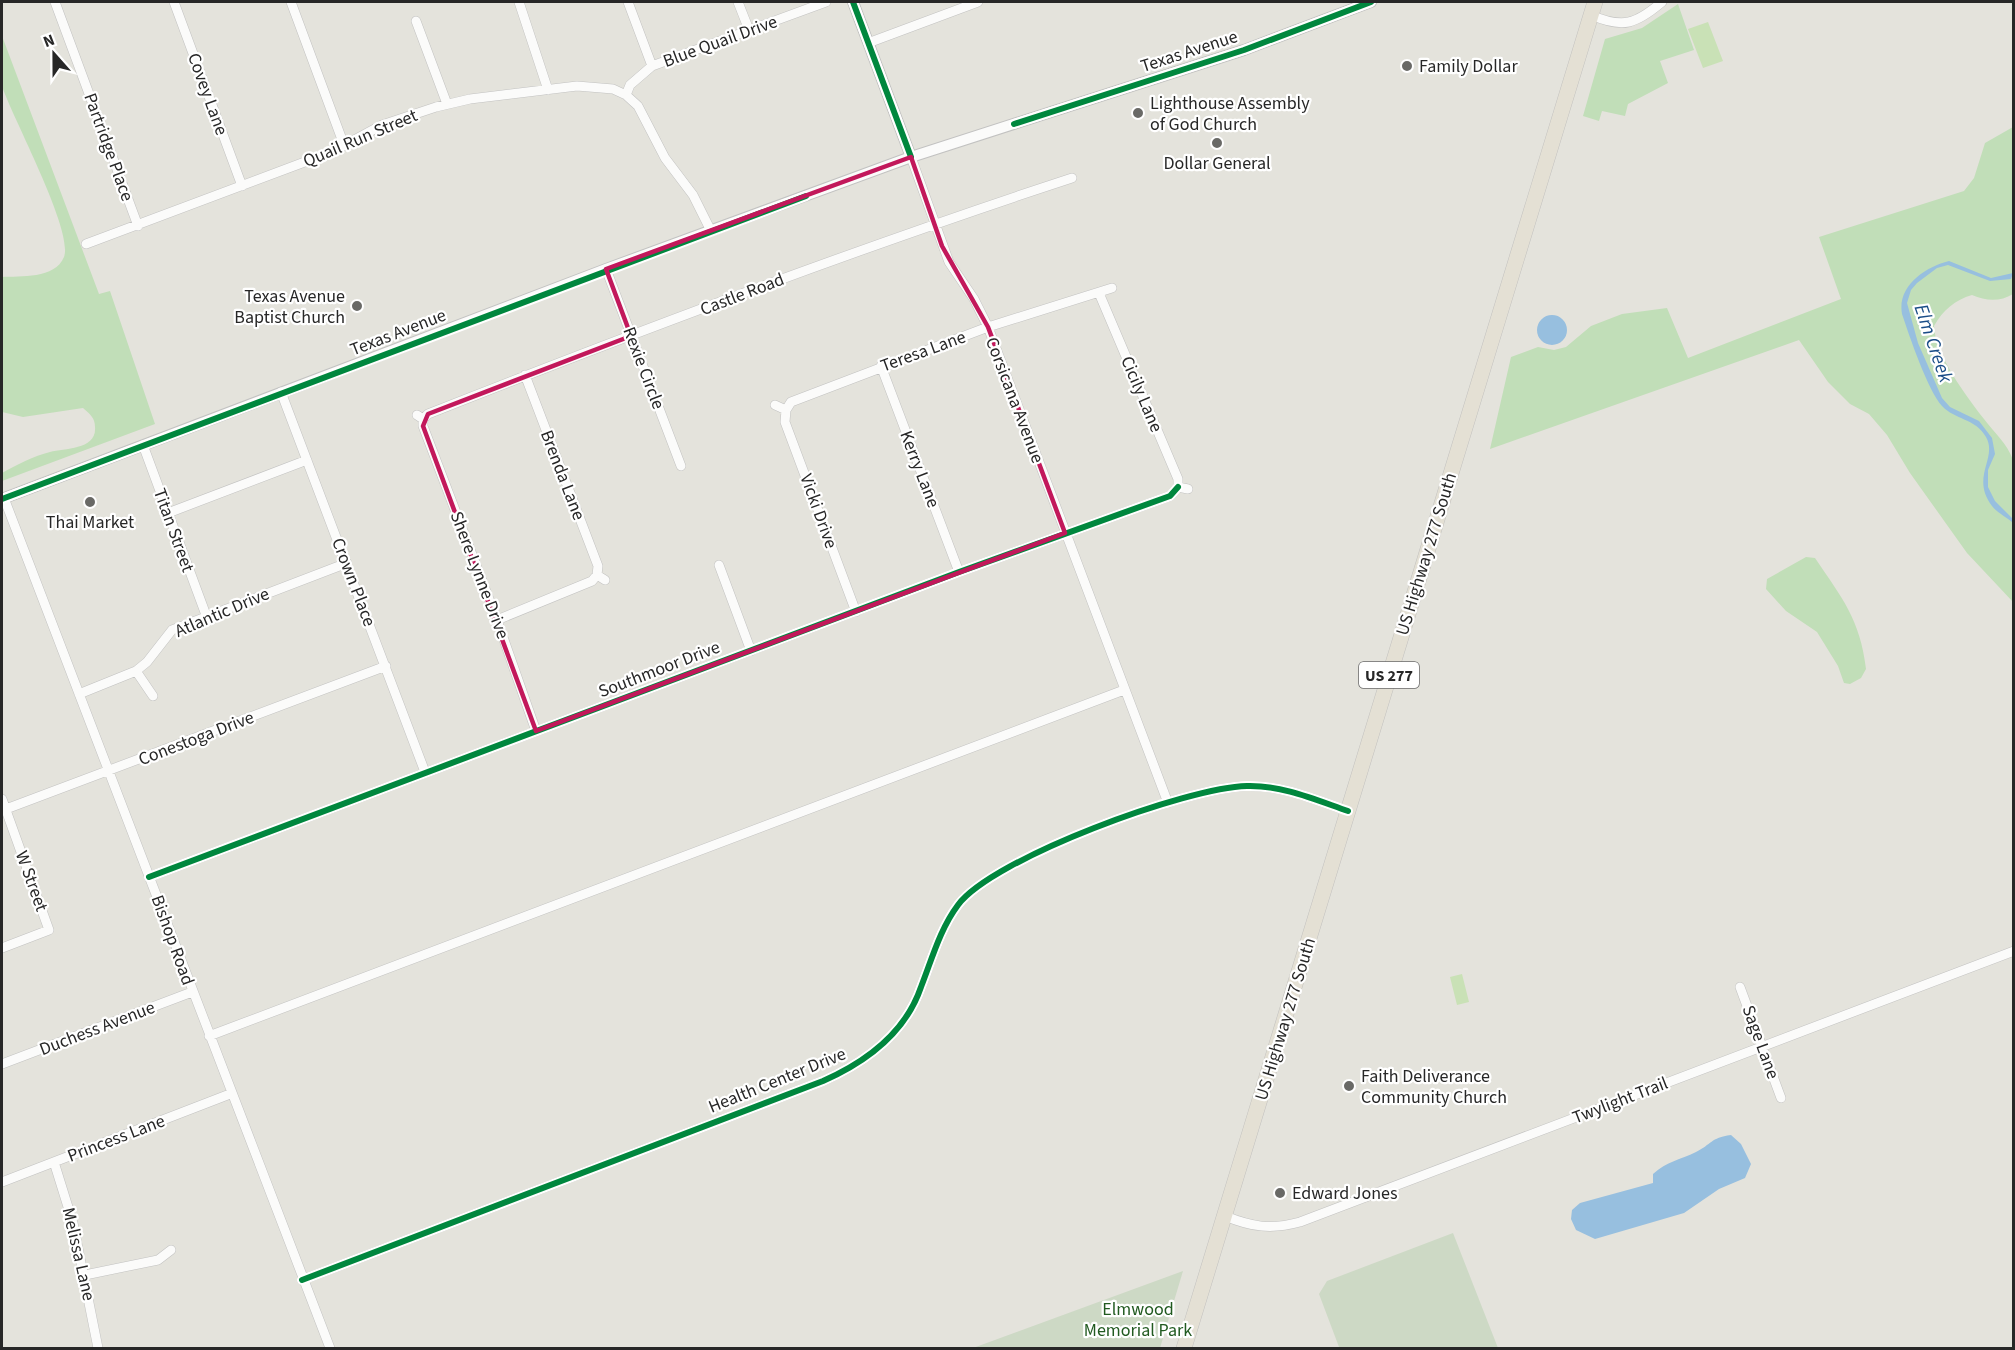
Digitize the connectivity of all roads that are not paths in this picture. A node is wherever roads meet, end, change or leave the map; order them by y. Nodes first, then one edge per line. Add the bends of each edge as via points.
1 (55, 2) edge
2 (174, 2) edge
3 (291, 2) edge
4 (519, 2) edge
5 (628, 2) edge
6 (738, 2) edge
7 (826, 2) edge
8 (853, 2) edge
9 (978, 2) edge
10 (1371, 2) edge
11 (1662, 2) edge
12 (1593, 8) edge
13 (416, 21) dead end
14 (749, 30) junction
15 (868, 43) junction
16 (652, 66) junction
17 (548, 90) junction
18 (626, 95) junction
19 (447, 104) junction
20 (344, 145) junction
21 (910, 157) junction
22 (1072, 178) dead end
23 (242, 186) junction
24 (933, 224) junction
25 (138, 226) junction
26 (711, 231) junction
27 (86, 244) dead end
28 (606, 269) junction
29 (1112, 288) dead end
30 (1099, 293) junction
31 (988, 327) junction
32 (632, 336) junction
33 (881, 366) junction
34 (525, 375) junction
35 (281, 392) junction
36 (775, 405) dead end
37 (786, 410) junction
38 (420, 417) joint
39 (143, 445) junction
40 (307, 460) junction
41 (681, 466) dead end
42 (1183, 488) joint
43 (3, 498) edge
44 (168, 513) junction
45 (1065, 533) junction
46 (347, 563) junction
47 (719, 565) dead end
48 (959, 572) junction
49 (856, 612) junction
50 (206, 615) junction
51 (497, 620) junction
52 (751, 651) junction
53 (386, 666) junction
54 (136, 671) junction
55 (1125, 690) junction
56 (79, 694) junction
57 (153, 696) dead end
58 (536, 731) junction
59 (108, 771) junction
60 (425, 772) junction
61 (2, 799) edge
62 (1168, 803) junction
63 (6, 809) junction
64 (1348, 811) junction
65 (149, 877) junction
66 (2, 948) edge
67 (2013, 951) edge
68 (1740, 987) dead end
69 (192, 992) junction
70 (209, 1036) junction
71 (1763, 1047) junction
72 (2, 1065) edge
73 (231, 1094) junction
74 (1781, 1098) dead end
75 (54, 1162) junction
76 (2, 1182) edge
77 (1224, 1216) junction
78 (171, 1250) dead end
79 (85, 1275) junction
80 (302, 1280) junction
81 (98, 1348) edge
82 (330, 1348) edge
83 (1184, 1348) edge

1 - 25 street, Partridge Place
2 - 23 street, Covey Lane
3 - 20 street
4 - 17 street
5 - 16 street
6 - 14 street
7 - 14 street, Blue Quail Drive
8 - 15 street, Corsicana Avenue
9 - 15 street
10 - 21 street, Texas Avenue via 1244,50
11 - 12 street via 1630,23 1615,24
12 - 64 highway, US Highway 277 South / US 277
13 - 19 street
14 - 16 street, Blue Quail Drive
15 - 21 street, Corsicana Avenue
16 - 18 street, Blue Quail Drive via 630,85
17 - 18 street, Quail Run Street via 598,86
17 - 19 street, Quail Run Street
18 - 26 street via 645,116 665,158 693,195
19 - 20 street, Quail Run Street via 382,125
20 - 23 street, Quail Run Street
21 - 24 street, Corsicana Avenue
21 - 26 street, Texas Avenue
22 - 24 street, Castle Road
23 - 25 street, Quail Run Street
24 - 31 street, Corsicana Avenue via 949,262
24 - 32 street, Castle Road
25 - 27 street, Quail Run Street
26 - 28 street, Texas Avenue
28 - 32 street, Rexie Circle
28 - 35 street, Texas Avenue
29 - 30 street, Teresa Lane
30 - 31 street, Teresa Lane
30 - 42 street, Cicily Lane
31 - 33 street, Teresa Lane
31 - 45 street, Corsicana Avenue
32 - 34 street, Castle Road
32 - 41 street, Rexie Circle
33 - 37 street, Teresa Lane via 791,402
33 - 48 street, Kerry Lane
34 - 38 street, Castle Road
34 - 51 street, Brenda Lane via 601,578
35 - 39 street, Texas Avenue
35 - 40 street, Crown Place
36 - 37 street
37 - 49 street, Vicki Drive via 785,422
38 - 51 street, Shere Lynne Drive
39 - 43 street, Texas Avenue
39 - 44 street, Titan Street
40 - 44 street
40 - 46 street, Crown Place
42 - 45 street, Southmoor Drive
43 - 56 street, Bishop Road
44 - 50 street, Titan Street
45 - 48 street, Southmoor Drive
45 - 55 street, Corsicana Avenue
46 - 50 street, Atlantic Drive
46 - 53 street, Crown Place
47 - 52 street
48 - 49 street, Southmoor Drive
49 - 52 street, Southmoor Drive
50 - 54 street, Atlantic Drive via 172,630
51 - 58 street, Shere Lynne Drive
52 - 58 street, Southmoor Drive
53 - 59 street, Conestoga Drive
53 - 60 street, Crown Place
54 - 56 street, Atlantic Drive
54 - 57 street
55 - 62 street, Corsicana Avenue
55 - 70 street
56 - 59 street, Bishop Road
58 - 60 street, Southmoor Drive
59 - 63 street, Conestoga Drive
59 - 65 street, Bishop Road
60 - 65 street, Southmoor Drive
61 - 63 street, W Street
62 - 64 street, Health Center Drive via 1198,793 1248,786 1280,789
62 - 80 street, Health Center Drive via 1057,844 976,886 946,925 906,1019 870,1057 847,1071
63 - 66 street, W Street via 49,930
64 - 77 highway, US Highway 277 South / US 277
65 - 69 street, Bishop Road
67 - 71 street, Twylight Trail
68 - 71 street, Sage Lane
69 - 70 street, Bishop Road
69 - 72 street, Duchess Avenue
70 - 73 street, Bishop Road
71 - 74 street, Sage Lane
71 - 77 street, Twylight Trail via 1300,1222 1264,1228
73 - 75 street, Princess Lane
73 - 80 street, Bishop Road
75 - 76 street, Princess Lane
75 - 79 street, Melissa Lane via 74,1223
77 - 83 highway, US Highway 277 South / US 277
78 - 79 street via 158,1260
79 - 81 street, Melissa Lane
80 - 82 street, Bishop Road

